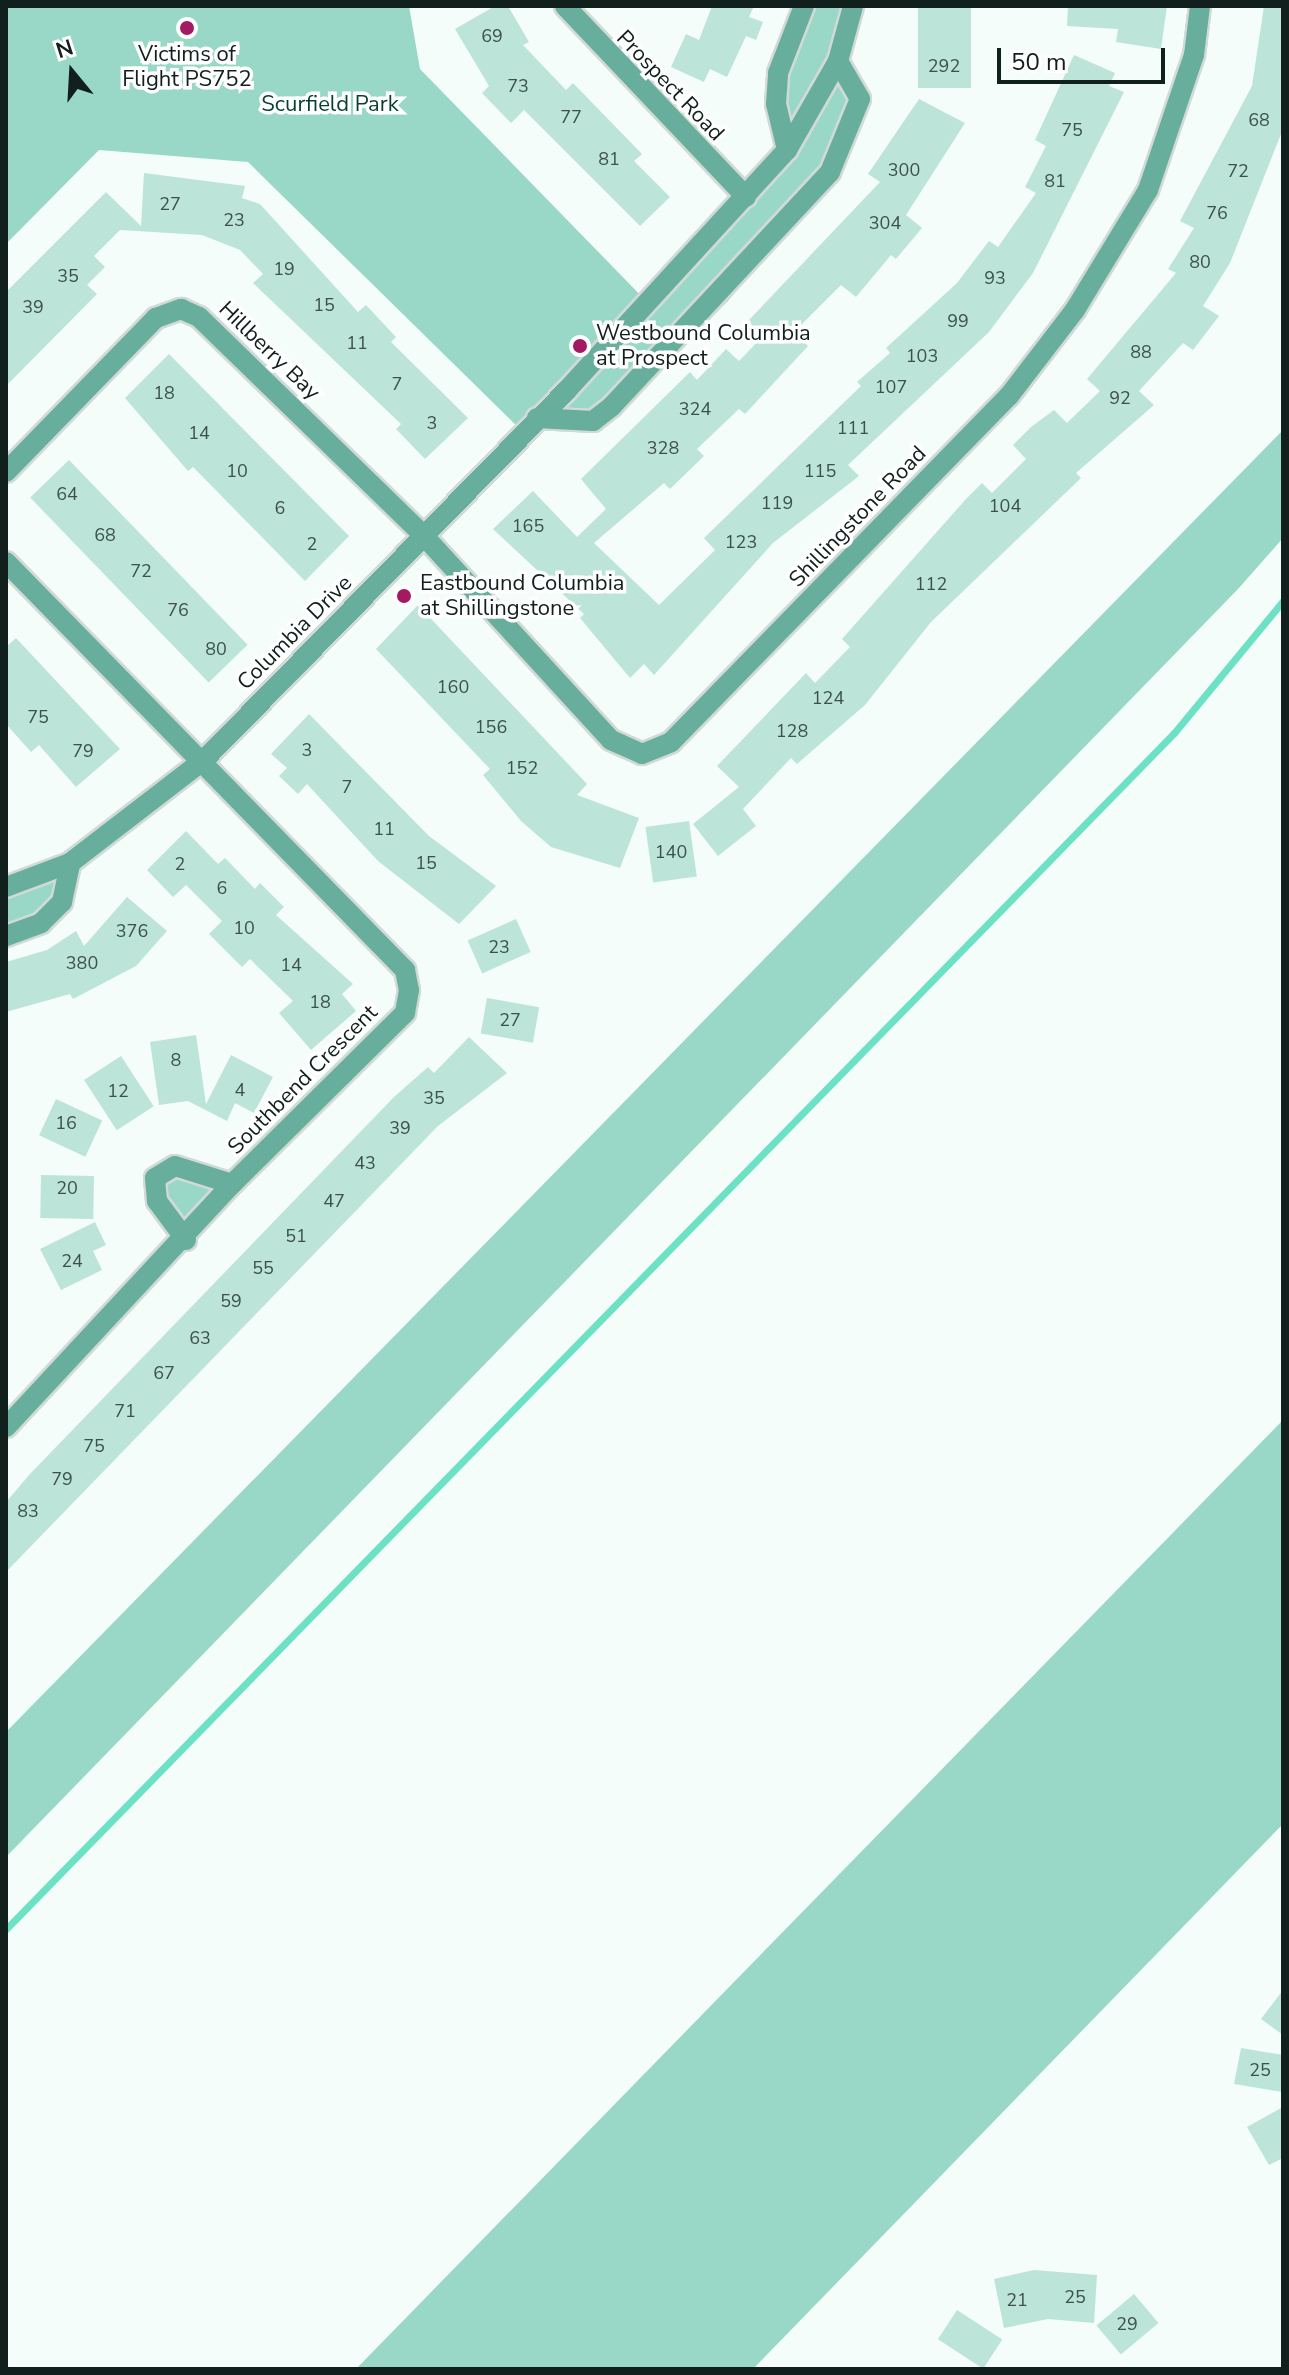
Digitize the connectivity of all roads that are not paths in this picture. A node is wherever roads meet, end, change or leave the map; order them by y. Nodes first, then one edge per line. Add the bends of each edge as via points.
1 (565, 6) edge
2 (804, 6) edge
3 (853, 6) edge
4 (1200, 6) edge
5 (838, 61) junction
6 (787, 150) junction
7 (746, 197) junction
8 (537, 418) junction
9 (6, 472) edge
10 (424, 536) junction
11 (6, 562) edge
12 (205, 759) junction
13 (70, 863) junction
14 (6, 887) edge
15 (6, 936) edge
16 (232, 1184) junction
17 (186, 1240) junction
18 (6, 1427) edge

1 - 7 street, Prospect Road
2 - 6 street via 778,73 776,104
3 - 5 street, Columbia Drive
4 - 10 street, Shillingstone Road via 1194,55 1148,190 1075,310 1009,396 671,742 642,754 611,740
5 - 6 street, Columbia Drive
5 - 8 street via 860,99 830,172 611,407 593,421
6 - 7 street, Columbia Drive
7 - 8 street, Columbia Drive
8 - 10 street, Columbia Drive
9 - 10 street, Hillberry Bay via 156,318 181,309 214,328
10 - 12 street, Columbia Drive
11 - 12 street
12 - 13 street, Columbia Drive
12 - 16 street, Southbend Crescent via 405,970 409,990 405,1013
13 - 14 street, Columbia Drive
13 - 15 street via 62,902 41,923
16 - 17 street, Southbend Crescent
16 - 17 street via 175,1166 155,1178 157,1201
17 - 18 street, Southbend Crescent

